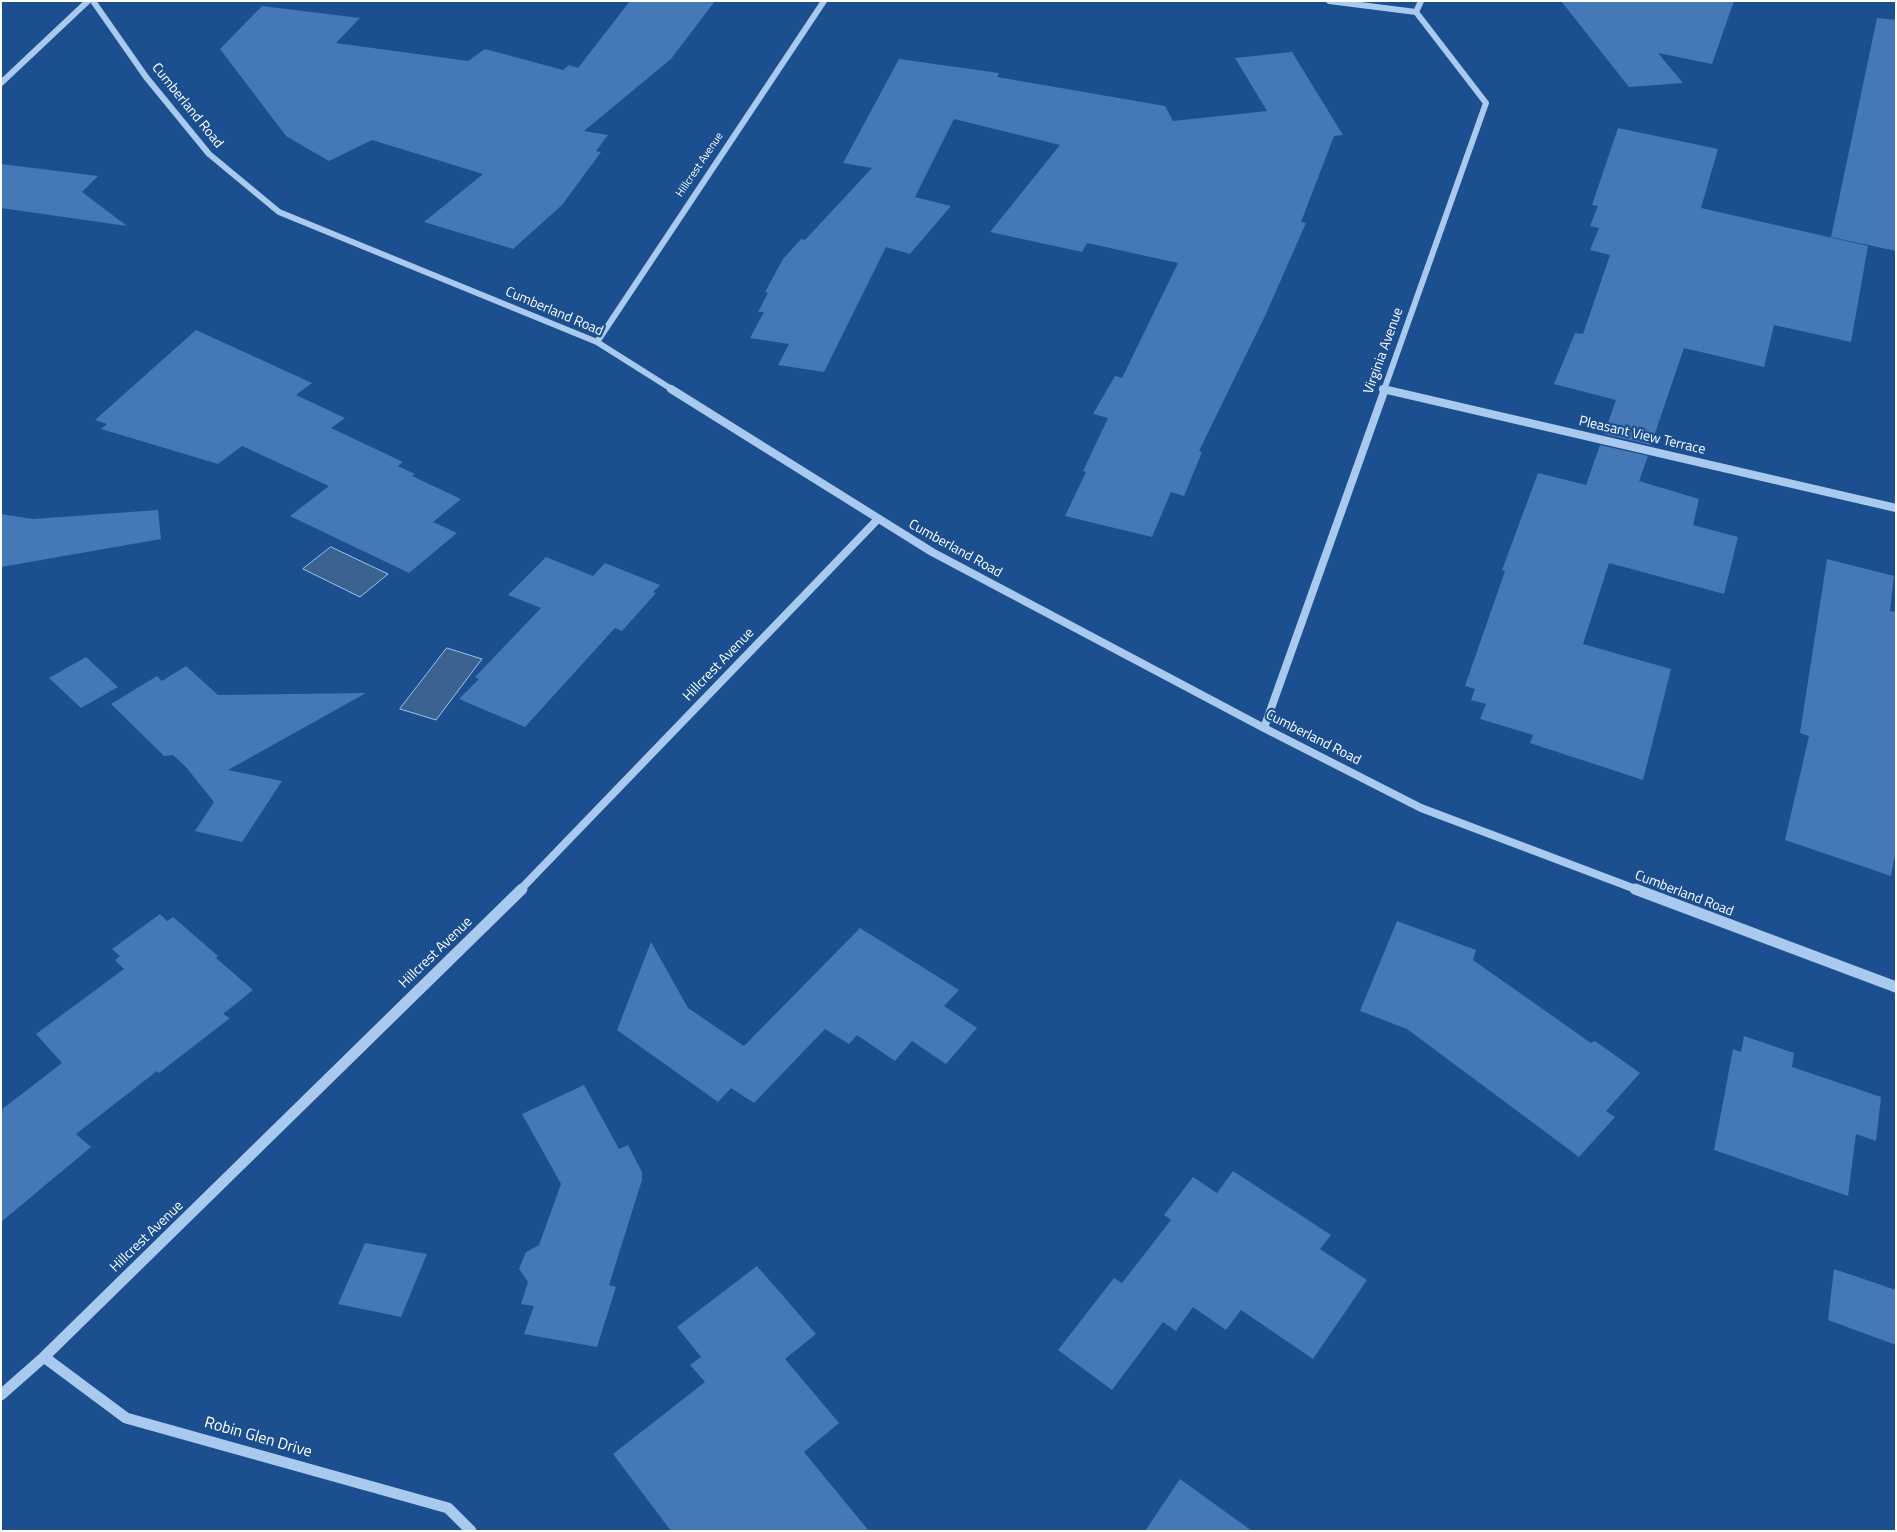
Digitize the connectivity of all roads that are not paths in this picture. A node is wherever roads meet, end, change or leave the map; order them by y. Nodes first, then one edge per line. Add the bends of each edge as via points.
1 (88, 1) edge
2 (93, 1) edge
3 (824, 1) edge
4 (1329, 1) edge
5 (1421, 1) edge
6 (1416, 12) junction
7 (1, 83) edge
8 (597, 342) junction
9 (1383, 389) junction
10 (1896, 508) edge
11 (878, 519) junction
12 (1264, 728) junction
13 (1896, 987) edge
14 (44, 1357) junction
15 (1, 1395) edge
16 (471, 1531) edge

1 - 7 street
2 - 8 street, Cumberland Road via 146,77 209,154 279,212
3 - 8 street, Hillcrest Avenue
4 - 6 street
5 - 6 street
6 - 9 street, Virginia Avenue via 1486,103
8 - 11 street, Cumberland Road
9 - 10 street, Pleasant View Terrace
9 - 12 street, Virginia Avenue
11 - 12 street, Cumberland Road via 932,552
11 - 14 street, Hillcrest Avenue via 563,848
12 - 13 street, Cumberland Road via 1422,808
14 - 15 street, Hillcrest Avenue
14 - 16 street, Robin Glen Drive via 126,1418 448,1508

